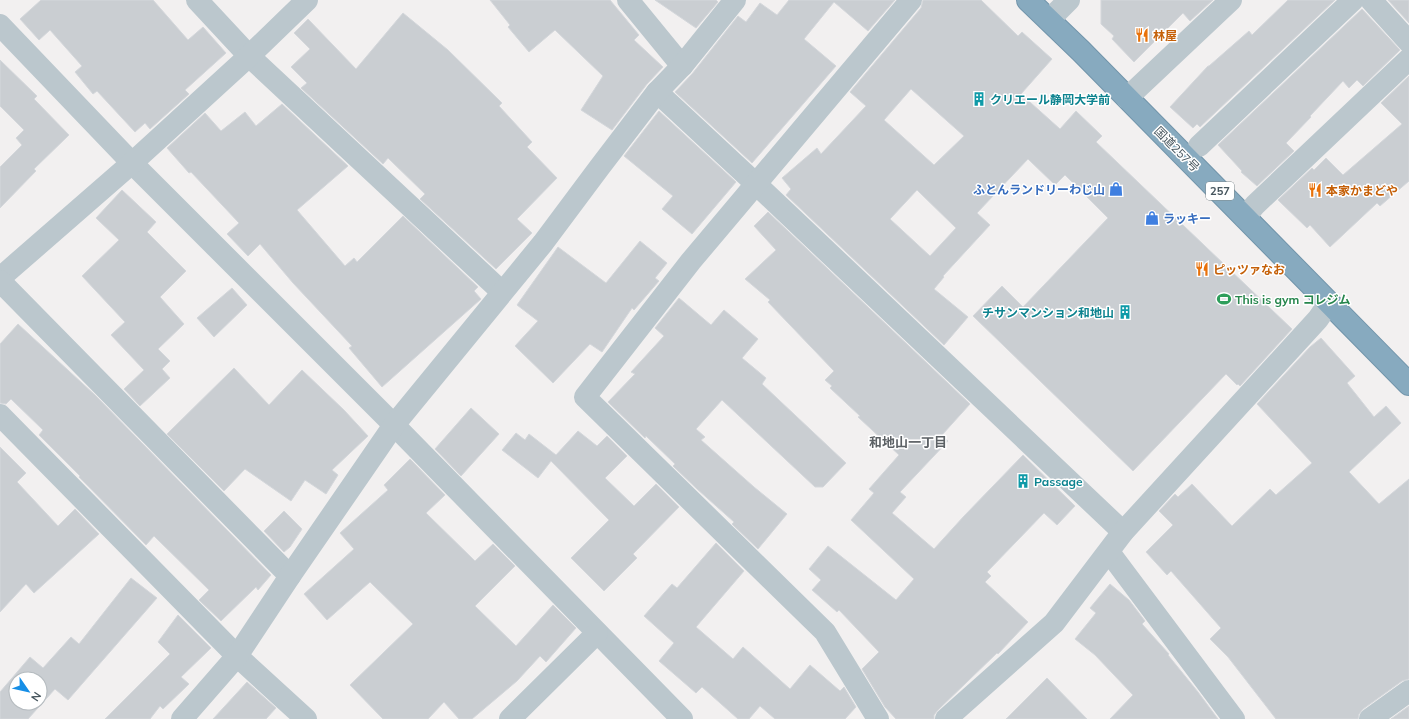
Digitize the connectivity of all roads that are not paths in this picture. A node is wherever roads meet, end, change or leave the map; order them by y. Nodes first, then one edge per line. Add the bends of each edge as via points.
1 (197, 0) edge
2 (307, 0) edge
3 (628, 0) edge
4 (734, 0) edge
5 (911, 0) edge
6 (1028, 0) edge
7 (1069, 0) edge
8 (1231, 0) edge
9 (1353, 0) edge
10 (1370, 0) edge
11 (1049, 20) junction
12 (0, 24) edge
13 (1409, 42) edge
14 (249, 56) junction
15 (1409, 59) edge
16 (682, 66) junction
17 (658, 92) junction
18 (1127, 98) junction
19 (1199, 146) dead end
20 (132, 163) junction
21 (756, 184) junction
22 (1245, 217) junction
23 (0, 280) edge
24 (502, 292) junction
25 (1329, 303) junction
26 (1409, 384) edge
27 (0, 415) edge
28 (394, 425) junction
29 (1123, 532) junction
30 (1109, 552) junction
31 (290, 576) junction
32 (597, 633) junction
33 (237, 656) junction
34 (1409, 691) edge
35 (182, 719) edge
36 (306, 719) edge
37 (510, 719) edge
38 (682, 719) edge
39 (878, 719) edge
40 (946, 719) edge
41 (1234, 719) edge
42 (1370, 719) edge

1 - 14 street
2 - 14 street
3 - 16 street
4 - 16 street
5 - 21 street
6 - 11 highway, 国道257号 / 257
7 - 11 street
8 - 18 street
9 - 19 street
10 - 13 street
11 - 18 highway, 国道257号 / 257
12 - 20 street
14 - 20 street
14 - 24 street
15 - 22 street
16 - 17 street
17 - 21 street
17 - 24 street via 543,243
18 - 22 highway, 国道257号 / 257
20 - 23 street
20 - 28 street
21 - 29 street
21 - 39 street via 691,261 585,396 825,632
22 - 25 highway, 国道257号 / 257
23 - 31 street
24 - 28 street
25 - 26 highway, 国道257号 / 257
25 - 29 street
27 - 33 street
28 - 31 street
28 - 32 street
29 - 30 street
30 - 40 street via 1054,623
30 - 41 street
31 - 33 street
32 - 37 street
32 - 38 street
33 - 35 street
33 - 36 street
34 - 42 street

